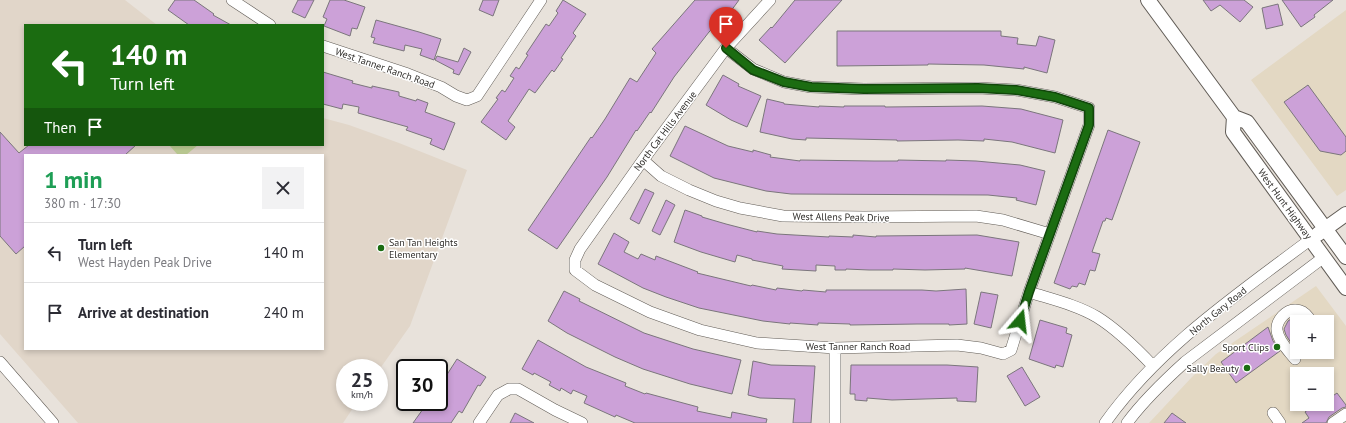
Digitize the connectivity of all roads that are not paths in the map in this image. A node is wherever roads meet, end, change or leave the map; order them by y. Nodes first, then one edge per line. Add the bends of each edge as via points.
1 (232, 0) edge
2 (541, 0) edge
3 (770, 0) edge
4 (1148, 0) edge
5 (268, 24) edge
6 (324, 46) edge
7 (726, 48) junction
8 (1234, 117) junction
9 (643, 160) junction
10 (1346, 214) edge
11 (1325, 228) junction
12 (1050, 234) junction
13 (1311, 239) junction
14 (1344, 249) edge
15 (1324, 258) junction
16 (576, 270) joint
17 (1346, 288) edge
18 (1029, 292) junction
19 (1307, 315) edge
20 (835, 348) junction
21 (1290, 352) edge
22 (0, 362) edge
23 (1153, 366) junction
24 (1272, 413) dead end
25 (1346, 414) edge
26 (53, 423) edge
27 (479, 423) edge
28 (582, 423) edge
29 (835, 423) edge
30 (1105, 423) edge
31 (1127, 423) edge
32 (1280, 423) edge
33 (1333, 423) edge

1 - 5 street
2 - 6 street, West Tanner Ranch Road via 477,96 467,100 408,74
3 - 7 street, North Cat Hills Avenue
4 - 8 main road, West Hunt Highway
7 - 9 street, North Cat Hills Avenue
7 - 12 street via 753,70 784,82 811,87 1016,90 1055,97 1089,108 1089,125
8 - 11 main road, West Hunt Highway via 1247,122
8 - 13 main road, West Hunt Highway via 1233,132
9 - 12 street, West Allens Peak Drive via 661,176 716,201 782,216 976,216 1003,220
9 - 16 street, North Cat Hills Avenue via 580,249 575,260
10 - 11 main road, North Gary Road
11 - 13 main road, North Gary Road
11 - 14 main road, West Hunt Highway
12 - 18 street
13 - 15 main road, West Hunt Highway
13 - 23 street, North Gary Road via 1205,319
14 - 15 main road, North Gary Road
15 - 17 main road, West Hunt Highway
15 - 31 street, North Gary Road via 1185,362 1145,401
16 - 20 street, West Tanner Ranch Road via 595,285 650,312 700,330 757,343
18 - 20 street, West Tanner Ranch Road via 1011,350 1003,354 957,345
18 - 23 street via 1096,316 1119,333
19 - 21 street via 1292,310 1281,317 1277,325 1278,335
20 - 29 street
22 - 26 street
23 - 30 street, North Gary Road
24 - 32 street
25 - 33 street
27 - 28 street via 498,395 509,389 518,389

